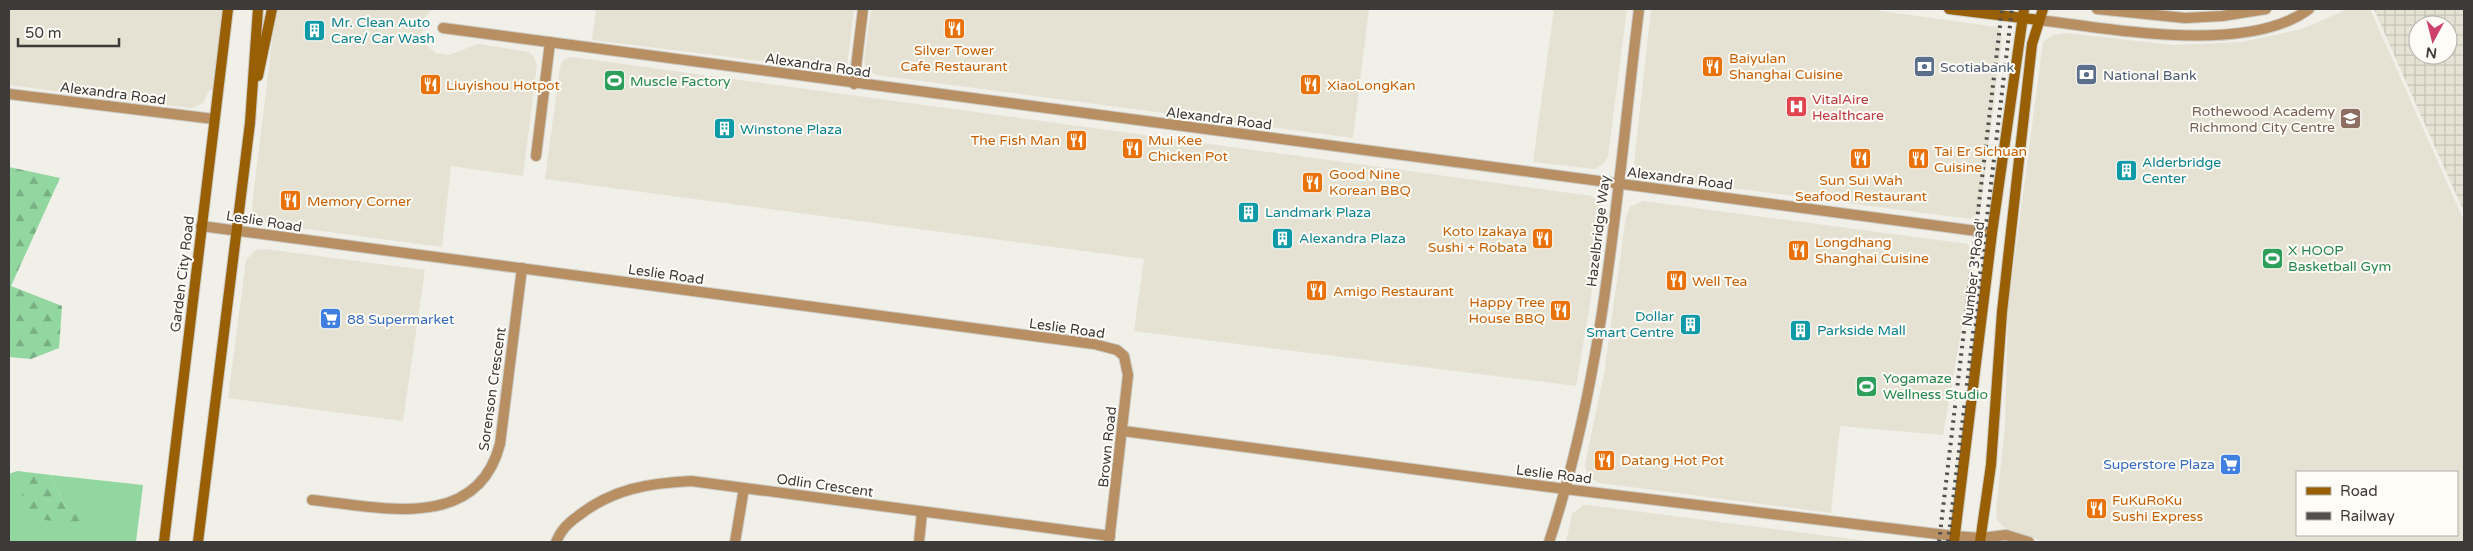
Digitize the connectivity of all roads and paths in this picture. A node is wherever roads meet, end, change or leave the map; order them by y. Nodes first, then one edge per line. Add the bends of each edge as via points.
1 (228, 9) edge
2 (258, 9) edge
3 (272, 9) edge
4 (863, 9) edge
5 (1639, 9) edge
6 (1949, 9) edge
7 (2042, 9) edge
8 (2097, 9) edge
9 (2266, 9) edge
10 (2309, 9) edge
11 (2023, 13) edge
12 (2039, 20) junction
13 (443, 28) dead end
14 (550, 42) junction
15 (854, 84) junction
16 (253, 92) junction
17 (9, 94) edge
18 (214, 119) junction
19 (536, 156) dead end
20 (1618, 184) junction
21 (201, 226) junction
22 (237, 231) junction
23 (1992, 233) junction
24 (522, 268) junction
25 (1124, 356) joint
26 (1123, 431) junction
27 (744, 488) junction
28 (1565, 490) junction
29 (312, 500) dead end
30 (922, 512) junction
31 (1110, 539) edge
32 (1954, 539) edge
33 (1984, 541) edge
34 (164, 542) edge
35 (198, 542) edge
36 (556, 542) edge
37 (735, 542) edge
38 (919, 542) edge
39 (1550, 542) edge
40 (2029, 542) edge

1 - 18 main road, Garden City Road
2 - 16 main road
3 - 16 main road
4 - 15 street
5 - 20 street, Hazelbridge Way
6 - 11 main road
7 - 12 main road
8 - 9 street via 2185,18
10 - 12 street via 2296,19 2265,28 2218,35 2174,36
11 - 12 main road
11 - 23 main road, Number 3 Road
12 - 33 main road via 2032,44 2002,312
13 - 14 street, Alexandra Road
14 - 15 street, Alexandra Road
14 - 19 street
15 - 20 street, Alexandra Road
16 - 22 main road
17 - 18 street, Alexandra Road
18 - 21 main road, Garden City Road
20 - 23 street, Alexandra Road
20 - 28 street, Hazelbridge Way via 1595,348
21 - 22 street, Leslie Road
21 - 34 main road, Garden City Road
22 - 24 street, Leslie Road
22 - 35 main road
23 - 32 main road, Number 3 Road
24 - 25 street, Leslie Road via 1094,344 1117,350
24 - 29 street, Sorenson Crescent via 500,444 496,462 487,477 470,491 431,509
25 - 26 street, Brown Road via 1128,375
26 - 28 street, Leslie Road
26 - 31 street, Brown Road
27 - 30 street, Odlin Crescent
27 - 36 street, Odlin Crescent via 691,481 660,482 629,489 592,504 560,530
27 - 37 street
28 - 32 street, Leslie Road
28 - 39 street, Hazelbridge Way
30 - 31 street, Odlin Crescent
30 - 38 street
32 - 33 street, Leslie Road
33 - 40 street, Leslie Road via 2006,535

